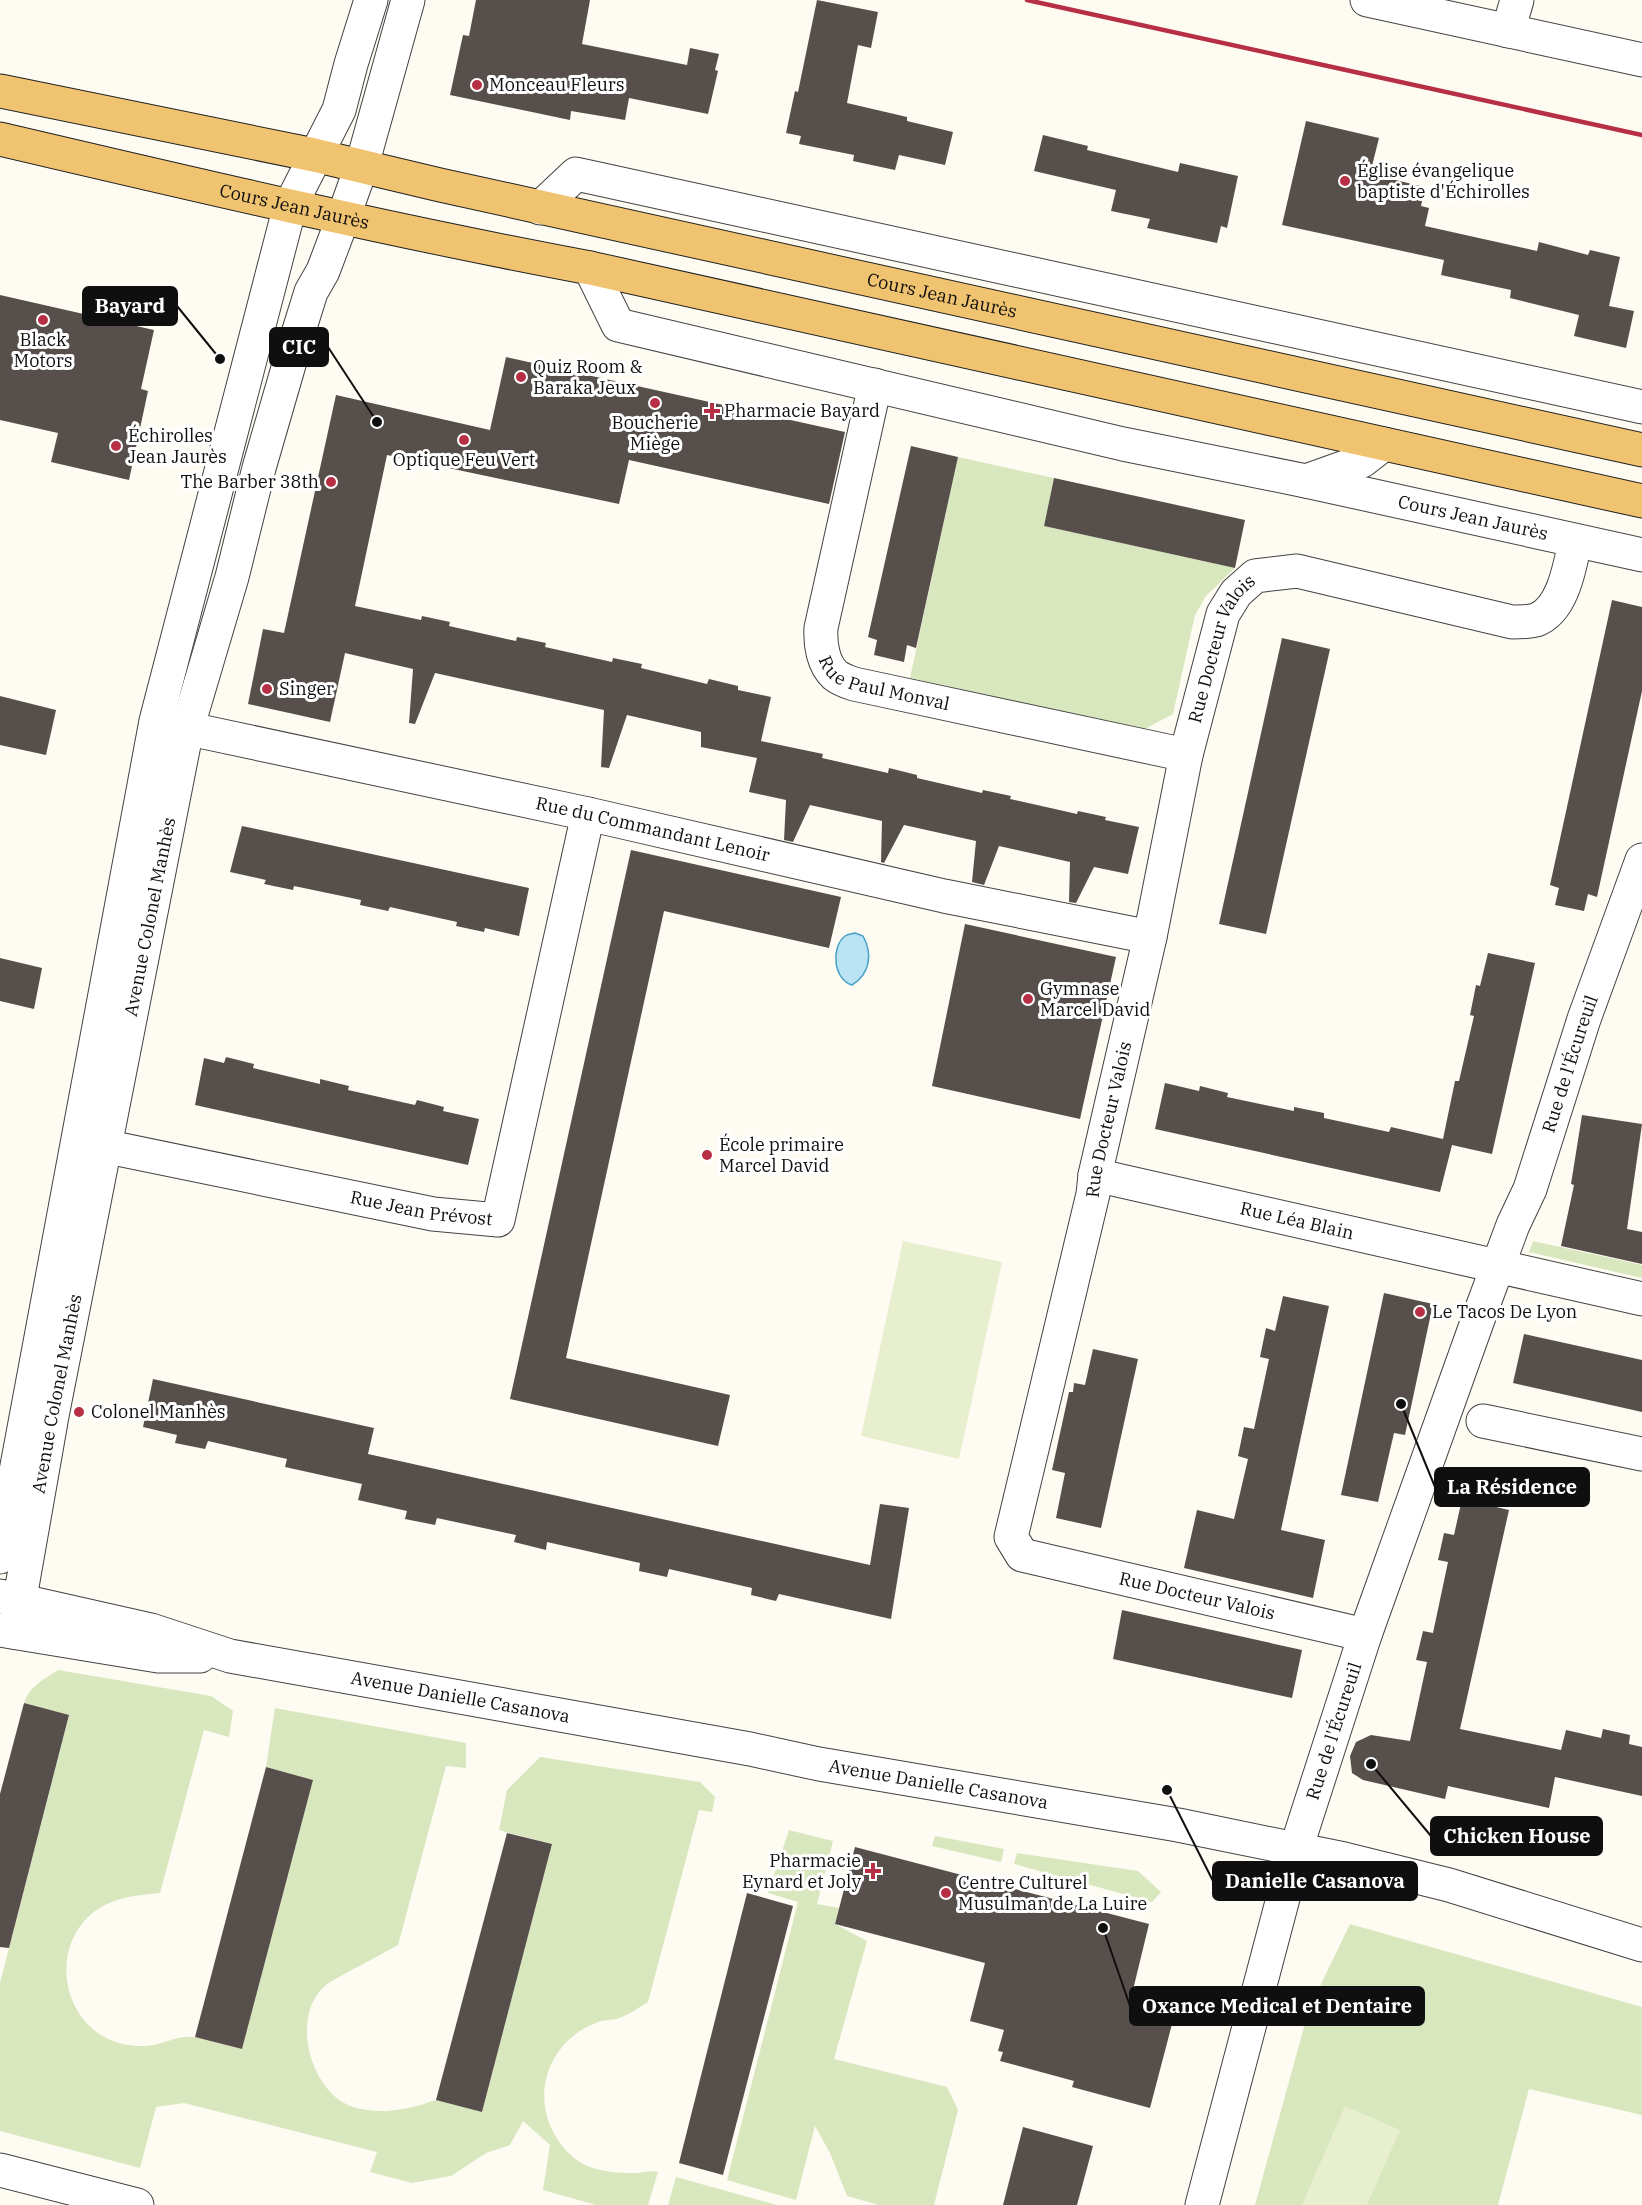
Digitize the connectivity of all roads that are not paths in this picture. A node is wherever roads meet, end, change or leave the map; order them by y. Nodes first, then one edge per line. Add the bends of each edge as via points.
1 (371, 0) edge
2 (408, 0) edge
3 (1367, 0) edge
4 (1512, 15) edge
5 (1642, 60) edge
6 (0, 91) edge
7 (0, 140) edge
8 (314, 155) junction
9 (362, 165) junction
10 (290, 206) junction
11 (540, 208) junction
12 (343, 218) junction
13 (590, 268) junction
14 (1323, 336) junction
15 (875, 385) junction
16 (1344, 385) junction
17 (1642, 407) edge
18 (1384, 444) junction
19 (1642, 450) edge
20 (1306, 482) junction
21 (1642, 501) edge
22 (1575, 542) junction
23 (1642, 555) edge
24 (156, 721) junction
25 (188, 729) junction
26 (1186, 755) junction
27 (588, 814) junction
28 (1642, 860) edge
29 (1150, 937) junction
30 (91, 1143) junction
31 (1095, 1175) junction
32 (1498, 1267) junction
33 (1642, 1299) edge
34 (1483, 1421) dead end
35 (1642, 1454) edge
36 (0, 1557) edge
37 (9, 1615) edge
38 (1365, 1635) junction
39 (1296, 1849) junction
40 (1642, 1945) edge
41 (0, 2170) edge
42 (137, 2205) edge
43 (1202, 2205) edge

1 - 8 street, Avenue Colonel Manhès via 339,110
2 - 9 street, Avenue Colonel Manhès
3 - 4 street
4 - 5 street
6 - 8 main road, Cours Jean Jaurès
7 - 10 main road, Cours Jean Jaurès
8 - 9 main road, Cours Jean Jaurès
8 - 10 street, Avenue Colonel Manhès
9 - 11 main road, Cours Jean Jaurès
9 - 12 street, Avenue Colonel Manhès
10 - 12 main road, Cours Jean Jaurès
10 - 24 street, Avenue Colonel Manhès
11 - 14 street via 576,174
11 - 16 main road, Cours Jean Jaurès
12 - 13 main road, Cours Jean Jaurès
12 - 25 street, Avenue Colonel Manhès via 311,292 297,337
13 - 15 street, Cours Jean Jaurès via 618,325
13 - 18 main road, Cours Jean Jaurès
14 - 16 street
14 - 17 street
15 - 20 street, Cours Jean Jaurès via 1123,444
15 - 26 street, Rue Paul Monval via 820,628 820,644 835,675 854,684
16 - 19 main road, Cours Jean Jaurès
18 - 20 street via 1362,461
18 - 21 main road, Cours Jean Jaurès
20 - 22 street, Cours Jean Jaurès
22 - 23 street, Cours Jean Jaurès
22 - 26 street, Rue Docteur Valois via 1566,581 1553,606 1537,620 1528,621 1512,622 1297,572 1255,576 1236,593 1223,614
24 - 25 street, Rue du Commandant Lenoir
24 - 30 street, Avenue Colonel Manhès
25 - 27 street, Rue du Commandant Lenoir
25 - 30 street, Avenue Colonel Manhès
26 - 29 street, Rue Docteur Valois
27 - 29 street, Rue du Commandant Lenoir via 944,896
27 - 30 street, Rue Jean Prévost via 498,1220 433,1214
28 - 32 street, Rue de l'Écureuil via 1584,1019 1530,1189
29 - 31 street, Rue Docteur Valois
30 - 36 street, Avenue Colonel Manhès
30 - 37 street, Avenue Colonel Manhès via 52,1416
31 - 32 street, Rue Léa Blain
31 - 38 street, Rue Docteur Valois via 1011,1536 1022,1555
32 - 33 street
32 - 38 street, Rue de l'Écureuil
34 - 35 street
37 - 39 street, Avenue Danielle Casanova via 158,1656 230,1656
38 - 39 street, Rue de l'Écureuil
39 - 40 street, Avenue Danielle Casanova via 1449,1886
39 - 43 street, Rue de l'Écureuil
41 - 42 street

